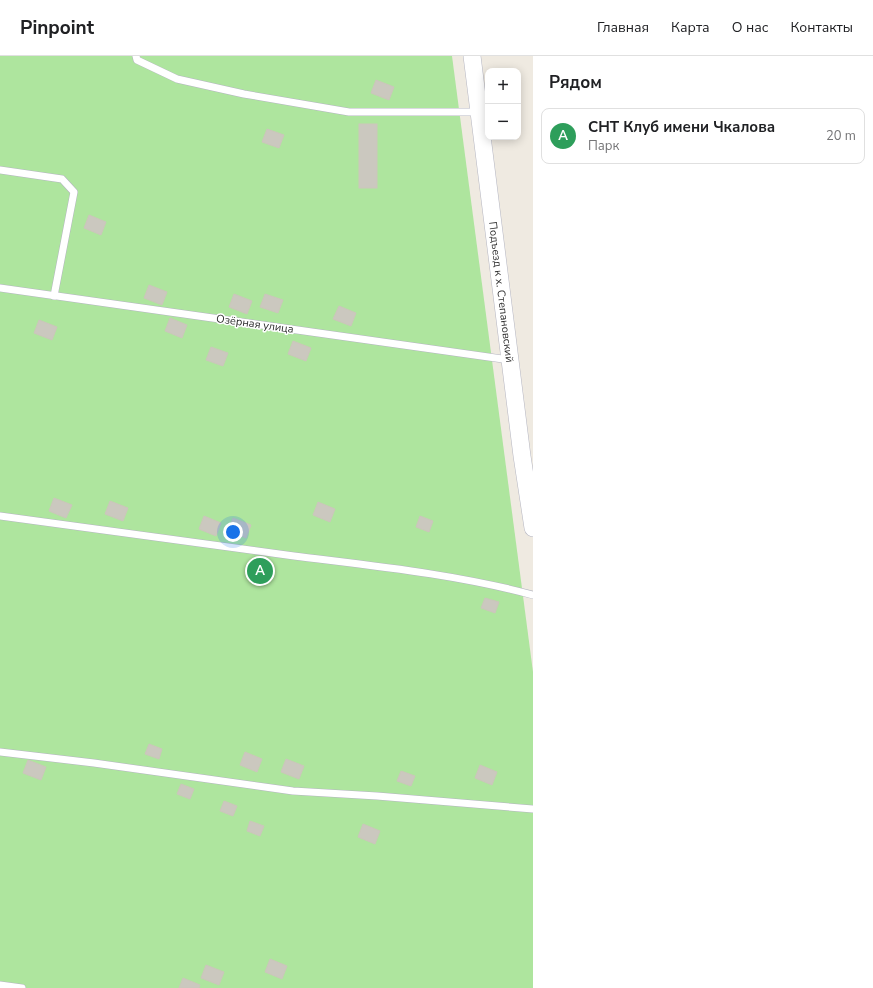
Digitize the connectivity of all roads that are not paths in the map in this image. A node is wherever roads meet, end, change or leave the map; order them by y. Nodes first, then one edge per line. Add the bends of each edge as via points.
1 (136, 56) edge
2 (472, 56) edge
3 (479, 112) junction
4 (0, 170) edge
5 (0, 288) edge
6 (54, 296) junction
7 (510, 360) junction
8 (0, 516) edge
9 (533, 528) edge
10 (533, 595) edge
11 (0, 752) edge
12 (533, 809) edge
13 (0, 985) edge
14 (22, 988) edge

1 - 3 lane via 137,60 177,79 244,94 349,112
2 - 3 street, Подъезд к х. Степановский
3 - 7 street, Подъезд к х. Степановский
4 - 6 lane via 62,179 74,192
5 - 6 lane, Озёрная улица
6 - 7 lane, Озёрная улица
7 - 9 street, Подъезд к х. Степановский
8 - 10 lane via 402,569 500,586
11 - 12 lane via 293,791
13 - 14 lane

